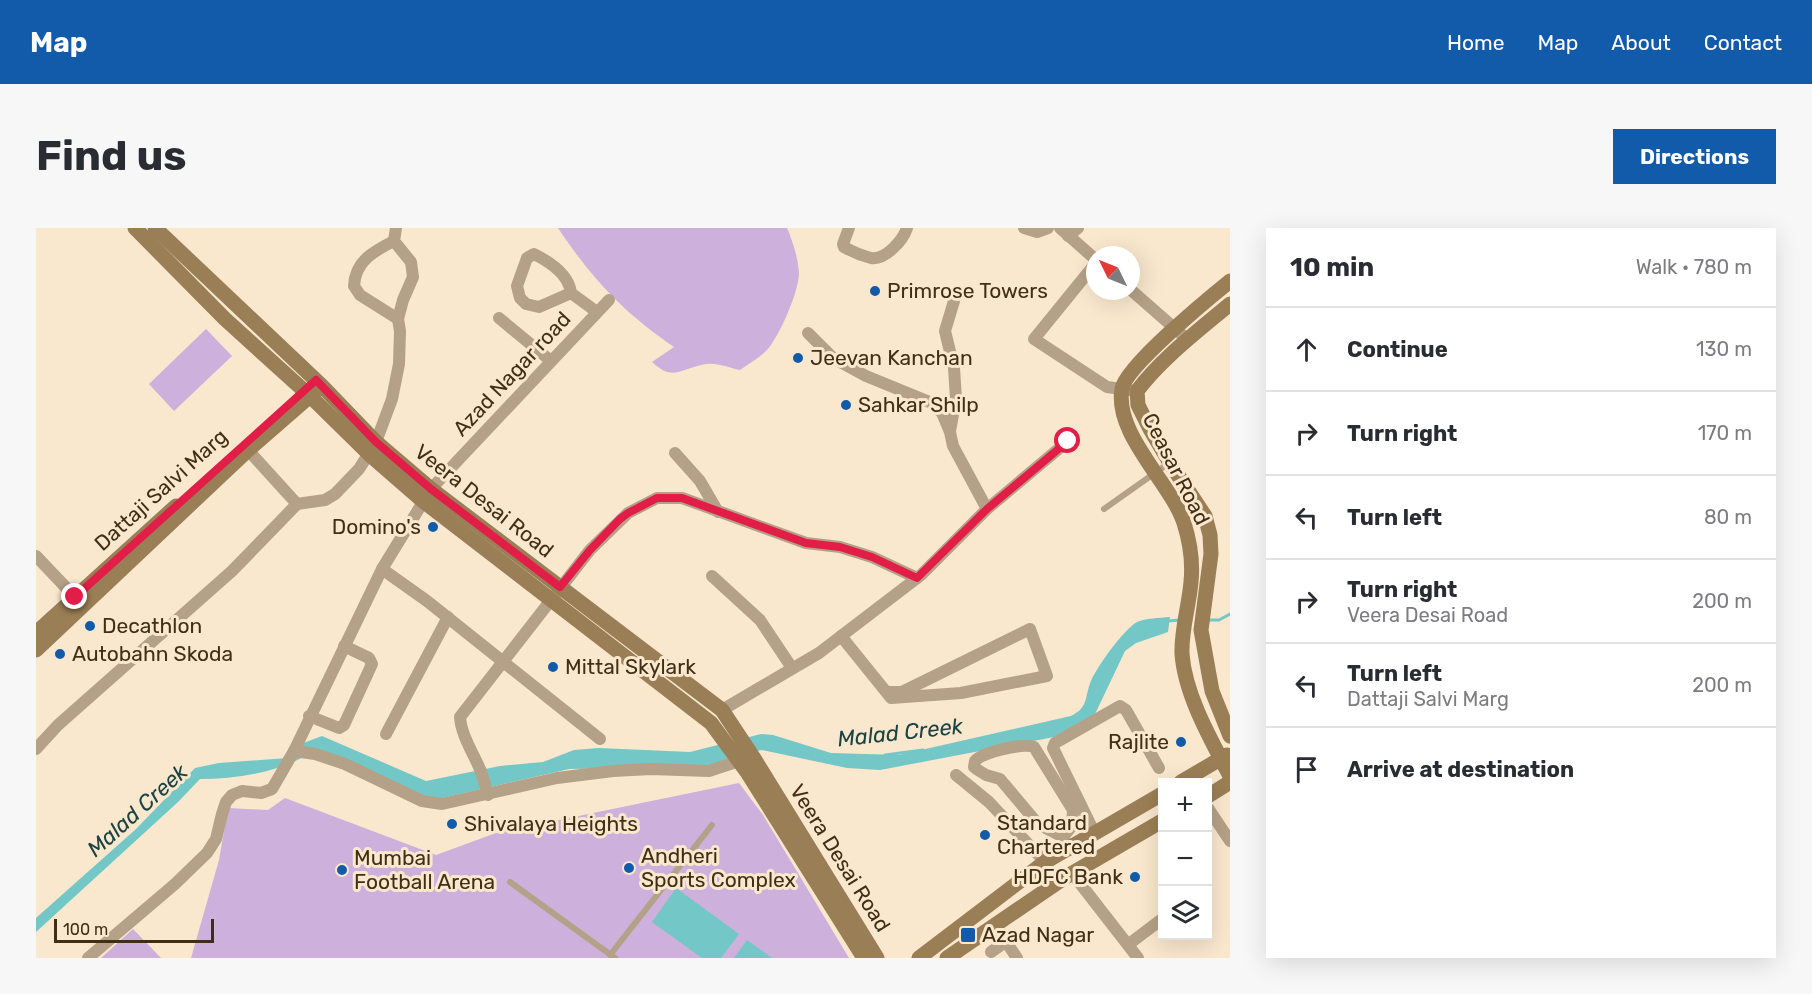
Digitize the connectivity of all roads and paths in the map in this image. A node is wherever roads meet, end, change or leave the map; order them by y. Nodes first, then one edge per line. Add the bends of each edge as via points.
1 (135, 228) edge
2 (155, 228) edge
3 (396, 228) edge
4 (849, 228) edge
5 (907, 228) edge
6 (1024, 228) edge
7 (1048, 228) edge
8 (1069, 231) edge
9 (394, 242) junction
10 (1086, 249) edge
11 (1086, 275) edge
12 (1230, 280) edge
13 (571, 293) junction
14 (1140, 298) edge
15 (609, 300) dead end
16 (954, 301) dead end
17 (1230, 304) edge
18 (597, 312) junction
19 (499, 318) dead end
20 (398, 319) junction
21 (1175, 329) junction
22 (808, 333) dead end
23 (1188, 340) junction
24 (551, 361) junction
25 (319, 383) junction
26 (1122, 388) junction
27 (1137, 391) junction
28 (307, 393) junction
29 (950, 432) junction
30 (1068, 441) dead end
31 (373, 448) junction
32 (248, 450) junction
33 (675, 453) dead end
34 (1170, 463) junction
35 (1155, 473) junction
36 (427, 495) junction
37 (297, 504) junction
38 (987, 509) junction
39 (1104, 509) dead end
40 (718, 512) junction
41 (36, 556) edge
42 (381, 569) junction
43 (712, 576) dead end
44 (917, 578) junction
45 (1199, 582) junction
46 (560, 587) junction
47 (75, 597) junction
48 (550, 599) junction
49 (448, 617) junction
50 (36, 633) edge
51 (841, 636) junction
52 (344, 646) junction
53 (36, 650) edge
54 (502, 661) junction
55 (792, 668) junction
56 (887, 692) junction
57 (722, 710) junction
58 (309, 716) junction
59 (386, 734) dead end
60 (1230, 736) edge
61 (600, 739) dead end
62 (36, 749) edge
63 (294, 751) junction
64 (733, 754) junction
65 (1225, 756) edge
66 (1159, 768) dead end
67 (956, 775) dead end
68 (1230, 776) edge
69 (1189, 778) edge
70 (1230, 782) edge
71 (484, 793) junction
72 (1212, 793) edge
73 (1158, 796) edge
74 (1212, 814) edge
75 (1158, 823) edge
76 (712, 825) dead end
77 (1095, 834) junction
78 (1230, 840) edge
79 (1066, 844) junction
80 (1045, 862) junction
81 (1072, 873) junction
82 (510, 882) dead end
83 (1158, 922) edge
84 (994, 926) junction
85 (1005, 942) junction
86 (1129, 944) junction
87 (991, 952) dead end
88 (942, 954) edge
89 (613, 956) edge
90 (88, 958) edge
91 (864, 958) edge
92 (877, 958) edge
93 (919, 958) edge
94 (1017, 958) edge
95 (1138, 958) edge

1 - 28 street via 225,319
2 - 25 street, Veera Desai Road
3 - 9 street
4 - 5 street via 844,247 872,258 898,243
6 - 7 street via 1037,232
8 - 10 street
9 - 20 street via 411,262 413,277
9 - 20 street via 374,250 365,259 354,286 360,295
11 - 26 street via 1034,339 1107,387
12 - 21 street
13 - 13 street via 539,307 526,304 516,286 527,258 534,254 546,261 567,279
13 - 18 street
14 - 21 street
15 - 18 street, Azad Nagar road
16 - 29 street via 945,331 956,399
17 - 23 street, Ceasar Road
18 - 24 street, Azad Nagar road
19 - 24 street
20 - 31 street via 399,364 392,399
21 - 23 street
21 - 26 street via 1136,364
22 - 29 street via 833,358 932,403 942,413
23 - 27 street, Ceasar Road
24 - 36 street, Azad Nagar road
25 - 28 street, Dattaji Salvi Marg
25 - 31 street, Veera Desai Road
26 - 27 street
26 - 35 street, Ceasar Road via 1128,427
27 - 34 street, Ceasar Road via 1138,405
28 - 31 street
28 - 32 street, Dattaji Salvi Marg
28 - 47 street, Dattaji Salvi Marg
29 - 38 street via 953,446
30 - 38 street
31 - 36 street, Veera Desai Road
31 - 37 street via 335,494 325,500
32 - 37 street
32 - 53 street, Dattaji Salvi Marg
33 - 40 street via 700,481
34 - 35 lane
34 - 45 street, Ceasar Road via 1205,516 1210,535 1211,554
35 - 39 lane
35 - 45 street, Ceasar Road via 1183,521
36 - 42 street, Azad Nagar road
36 - 46 street, Veera Desai Road
36 - 48 street
37 - 62 street via 232,571
38 - 44 street
40 - 44 street via 806,543 840,547 872,557
40 - 46 street via 682,498 657,498 620,519
41 - 47 street
42 - 49 street
42 - 52 street, Azad Nagar road
43 - 55 street via 760,620
44 - 51 street
45 - 60 street, Ceasar Road via 1212,691
45 - 65 street, Ceasar Road via 1185,621 1182,653 1195,703
46 - 48 street
46 - 57 street, Veera Desai Road
47 - 50 street, Dattaji Salvi Marg
48 - 54 street
48 - 64 street via 711,723
49 - 54 street
49 - 59 street
51 - 55 street
51 - 56 street
52 - 58 street, Azad Nagar road
52 - 58 street via 372,662 344,725 339,728
54 - 61 street
54 - 71 street via 460,717
55 - 57 street
56 - 56 street via 891,698 961,693 1047,676 1030,629 902,692
57 - 92 street, Veera Desai Road
58 - 63 street, Azad Nagar road
63 - 71 street via 345,764 422,801 442,804
63 - 90 street, Azad Nagar road via 272,789 232,795 207,853
64 - 71 street via 710,771 632,770 557,778
64 - 91 street
65 - 68 street, Ceasar Road
65 - 69 street
66 - 77 street via 1120,706 1055,743 1053,748
67 - 80 street via 989,802
70 - 72 street
73 - 77 street
74 - 78 street
75 - 81 street
76 - 89 lane
77 - 79 street
79 - 79 street via 1038,824 1004,782 974,767 975,761 981,755 1026,745 1034,747 1073,810
79 - 80 street
80 - 88 street
81 - 84 street
81 - 86 street
82 - 89 lane
83 - 86 street
84 - 85 street
84 - 88 street
85 - 87 street
85 - 94 street
86 - 95 street
88 - 93 street

